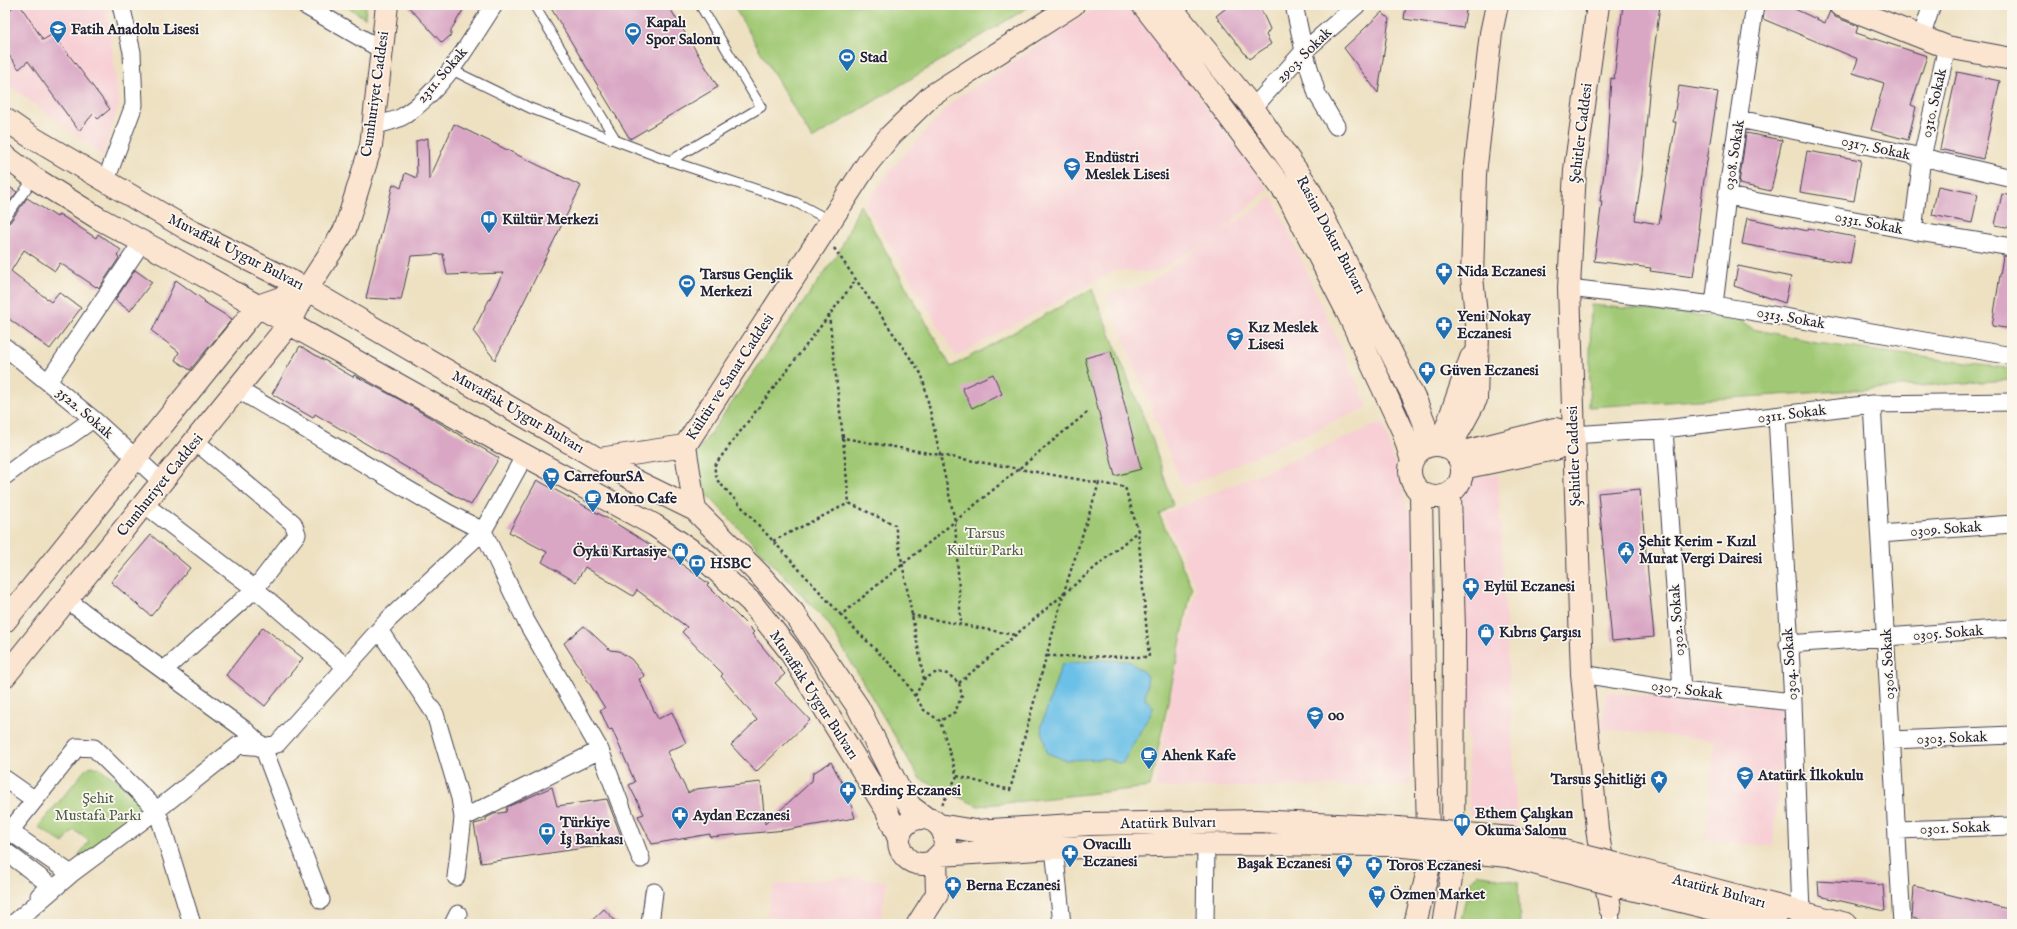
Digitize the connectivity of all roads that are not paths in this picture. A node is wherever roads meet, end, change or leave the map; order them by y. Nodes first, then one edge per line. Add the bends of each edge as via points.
1 (121, 5) edge
2 (304, 5) edge
3 (387, 5) edge
4 (494, 5) edge
5 (534, 5) edge
6 (700, 5) edge
7 (1073, 5) edge
8 (1143, 5) edge
9 (1169, 5) edge
10 (1294, 5) edge
11 (1357, 5) edge
12 (1497, 5) edge
13 (1598, 5) edge
14 (1755, 5) edge
15 (1840, 5) edge
16 (1932, 5) edge
17 (1922, 37) junction
18 (1947, 47) junction
19 (382, 50) junction
20 (1304, 50) junction
21 (2012, 59) edge
22 (450, 69) junction
23 (1253, 108) junction
24 (5, 119) edge
25 (1739, 119) junction
26 (373, 126) junction
27 (1336, 126) dead end
28 (616, 140) junction
29 (5, 156) edge
30 (1922, 157) junction
31 (670, 161) junction
32 (34, 178) junction
33 (2012, 178) edge
34 (106, 180) junction
35 (1727, 196) junction
36 (5, 218) edge
37 (827, 228) junction
38 (1913, 231) junction
39 (142, 242) junction
40 (2012, 247) edge
41 (1569, 288) junction
42 (308, 289) junction
43 (1714, 305) junction
44 (258, 306) junction
45 (290, 323) junction
46 (5, 347) edge
47 (2012, 356) edge
48 (48, 382) junction
49 (237, 389) junction
50 (2012, 402) edge
51 (1872, 404) junction
52 (1777, 416) junction
53 (93, 419) junction
54 (1664, 429) junction
55 (1573, 435) junction
56 (195, 441) junction
57 (685, 446) junction
58 (1447, 452) junction
59 (524, 455) junction
60 (136, 458) junction
61 (599, 459) junction
62 (1412, 461) junction
63 (5, 476) edge
64 (162, 482) junction
65 (1421, 493) junction
66 (1450, 494) junction
67 (144, 504) junction
68 (696, 510) junction
69 (2012, 524) edge
70 (483, 531) junction
71 (1880, 534) junction
72 (255, 588) junction
73 (67, 600) junction
74 (5, 621) edge
75 (2012, 628) edge
76 (379, 630) junction
77 (1886, 637) junction
78 (1788, 644) junction
79 (346, 668) junction
80 (164, 670) junction
81 (1582, 674) junction
82 (5, 676) edge
83 (1682, 690) junction
84 (1793, 702) junction
85 (2012, 735) edge
86 (1892, 740) junction
87 (263, 748) junction
88 (600, 750) junction
89 (5, 779) edge
90 (35, 800) junction
91 (157, 810) junction
92 (936, 816) junction
93 (463, 818) junction
94 (2012, 826) edge
95 (8, 830) edge
96 (1897, 830) junction
97 (1396, 837) junction
98 (899, 839) junction
99 (1206, 844) junction
100 (1054, 848) junction
101 (5, 851) edge
102 (938, 857) junction
103 (641, 859) dead end
104 (71, 874) junction
105 (1615, 874) junction
106 (456, 877) dead end
107 (654, 892) dead end
108 (322, 900) dead end
109 (1801, 912) junction
110 (1610, 916) edge
111 (1741, 919) edge
112 (8, 924) edge
113 (13, 924) edge
114 (192, 924) edge
115 (650, 924) edge
116 (918, 924) edge
117 (1062, 924) edge
118 (1205, 924) edge
119 (1415, 924) edge
120 (1443, 924) edge
121 (1775, 924) edge
122 (1846, 924) edge
123 (1902, 924) edge

1 - 34 street via 132,52 134,105
2 - 19 street
3 - 19 main road, Cumhuriyet Caddesi
4 - 22 street, 2311. Sokak
5 - 28 lane
6 - 31 lane via 761,107
7 - 37 main road, Kültür ve Sanat Caddesi via 931,96 890,136 868,163
8 - 62 main road via 1288,196 1400,424
9 - 23 main road, Rasim Dokur Bulvarı
10 - 20 street
11 - 20 street, 2903. Sokak
12 - 58 main road via 1475,174 1472,277 1478,334 1476,399
13 - 41 main road, Şehitler Caddesi via 1575,170
14 - 25 street, 0308. Sokak
15 - 17 main road
16 - 17 street
17 - 18 main road
18 - 21 main road
18 - 30 street, 0310. Sokak
19 - 26 main road, Cumhuriyet Caddesi
20 - 23 street, 2903. Sokak
20 - 27 street via 1317,94
22 - 26 street, 2311. Sokak via 432,91 404,116
22 - 28 lane via 530,108
23 - 58 main road, Rasim Dokur Bulvarı via 1308,187 1424,422
24 - 34 main road, Muvaffak Uygur Bulvarı
25 - 30 street, 0317. Sokak
25 - 35 street, 0308. Sokak
26 - 42 main road, Cumhuriyet Caddesi via 371,146 345,230
28 - 31 lane
29 - 32 main road, Muvaffak Uygur Bulvarı
30 - 33 street, 0317. Sokak
30 - 38 street, 0310. Sokak
31 - 37 lane via 795,202
32 - 36 lane
32 - 39 main road, Muvaffak Uygur Bulvarı
34 - 42 main road, Muvaffak Uygur Bulvarı via 189,230
35 - 38 street, 0331. Sokak
35 - 43 street, 0308. Sokak
37 - 57 main road, Kültür ve Sanat Caddesi
38 - 40 street, 0331. Sokak
39 - 44 main road, Muvaffak Uygur Bulvarı
39 - 48 street
41 - 43 street, 0313. Sokak
41 - 55 main road, Şehitler Caddesi
42 - 44 main road
42 - 45 main road, Cumhuriyet Caddesi
42 - 61 main road, Muvaffak Uygur Bulvarı
43 - 47 street, 0313. Sokak
44 - 45 main road, Muvaffak Uygur Bulvarı
44 - 60 main road
45 - 49 main road, Cumhuriyet Caddesi
45 - 59 main road, Muvaffak Uygur Bulvarı
46 - 48 street, 3522. Sokak
48 - 53 street, 3522. Sokak
49 - 56 main road, Cumhuriyet Caddesi
49 - 70 street
50 - 51 street, 0311. Sokak
51 - 52 street, 0311. Sokak
51 - 71 street, 0306. Sokak
52 - 54 street, 0311. Sokak
52 - 78 street, 0304. Sokak
53 - 60 street, 3522. Sokak
53 - 63 street via 65,439 38,452
54 - 55 street, 0311. Sokak
54 - 83 street, 0302. Sokak
55 - 58 main road via 1555,428
55 - 81 main road, Şehitler Caddesi
56 - 64 main road, Cumhuriyet Caddesi
56 - 72 street via 293,523 297,534
57 - 61 main road
57 - 68 main road
58 - 62 main road via 1422,450
58 - 66 main road via 1462,474 1458,485
59 - 70 street
59 - 98 main road, Muvaffak Uygur Bulvarı via 654,525 704,559 751,602 793,656 886,809
60 - 64 street, 3522. Sokak
60 - 74 main road
61 - 68 main road, Muvaffak Uygur Bulvarı via 634,480
62 - 65 main road via 1412,482
64 - 67 main road, Cumhuriyet Caddesi
65 - 66 main road via 1435,498
65 - 119 main road via 1430,866
66 - 120 main road via 1454,628 1453,867
67 - 72 street
67 - 73 main road, Cumhuriyet Caddesi
68 - 92 main road, Muvaffak Uygur Bulvarı via 793,612 858,707 900,791 911,807
69 - 71 street, 0309. Sokak
70 - 76 street
70 - 88 street via 526,620
71 - 77 street, 0306. Sokak
72 - 79 street
72 - 80 street
73 - 80 street
73 - 82 main road, Cumhuriyet Caddesi
75 - 77 street, 0305. Sokak
76 - 79 street
76 - 93 street via 435,714 460,798
77 - 78 street, 0305. Sokak
77 - 86 street, 0306. Sokak
78 - 84 street, 0304. Sokak
79 - 87 street via 277,744
80 - 87 street via 245,730
81 - 83 street, 0307. Sokak
81 - 110 main road, Şehitler Caddesi via 1597,829
83 - 84 street, 0307. Sokak
84 - 109 street, 0304. Sokak
85 - 86 street, 0303. Sokak
86 - 96 street, 0306. Sokak
87 - 91 street via 239,745
87 - 108 street
88 - 93 street
88 - 103 street
89 - 90 street
90 - 91 street via 77,747 94,748
90 - 95 street
91 - 104 street
91 - 114 street
92 - 97 main road, Atatürk Bulvarı via 974,831 1090,824 1257,821
92 - 98 main road via 911,820 905,825
92 - 102 main road via 944,836
93 - 106 street
94 - 96 street, 0301. Sokak
95 - 104 street
96 - 123 street, 0306. Sokak
97 - 99 main road, Atatürk Bulvarı
97 - 105 main road, bridge via 1512,838
98 - 102 main road via 899,846 907,859 922,864
99 - 100 main road, Atatürk Bulvarı
99 - 118 street
100 - 102 main road, Atatürk Bulvarı
100 - 117 street
101 - 112 street via 50,886
102 - 116 main road via 937,894
104 - 113 street
105 - 109 main road, Atatürk Bulvarı
105 - 111 main road
107 - 115 street
109 - 122 main road, Atatürk Bulvarı
111 - 121 main road

